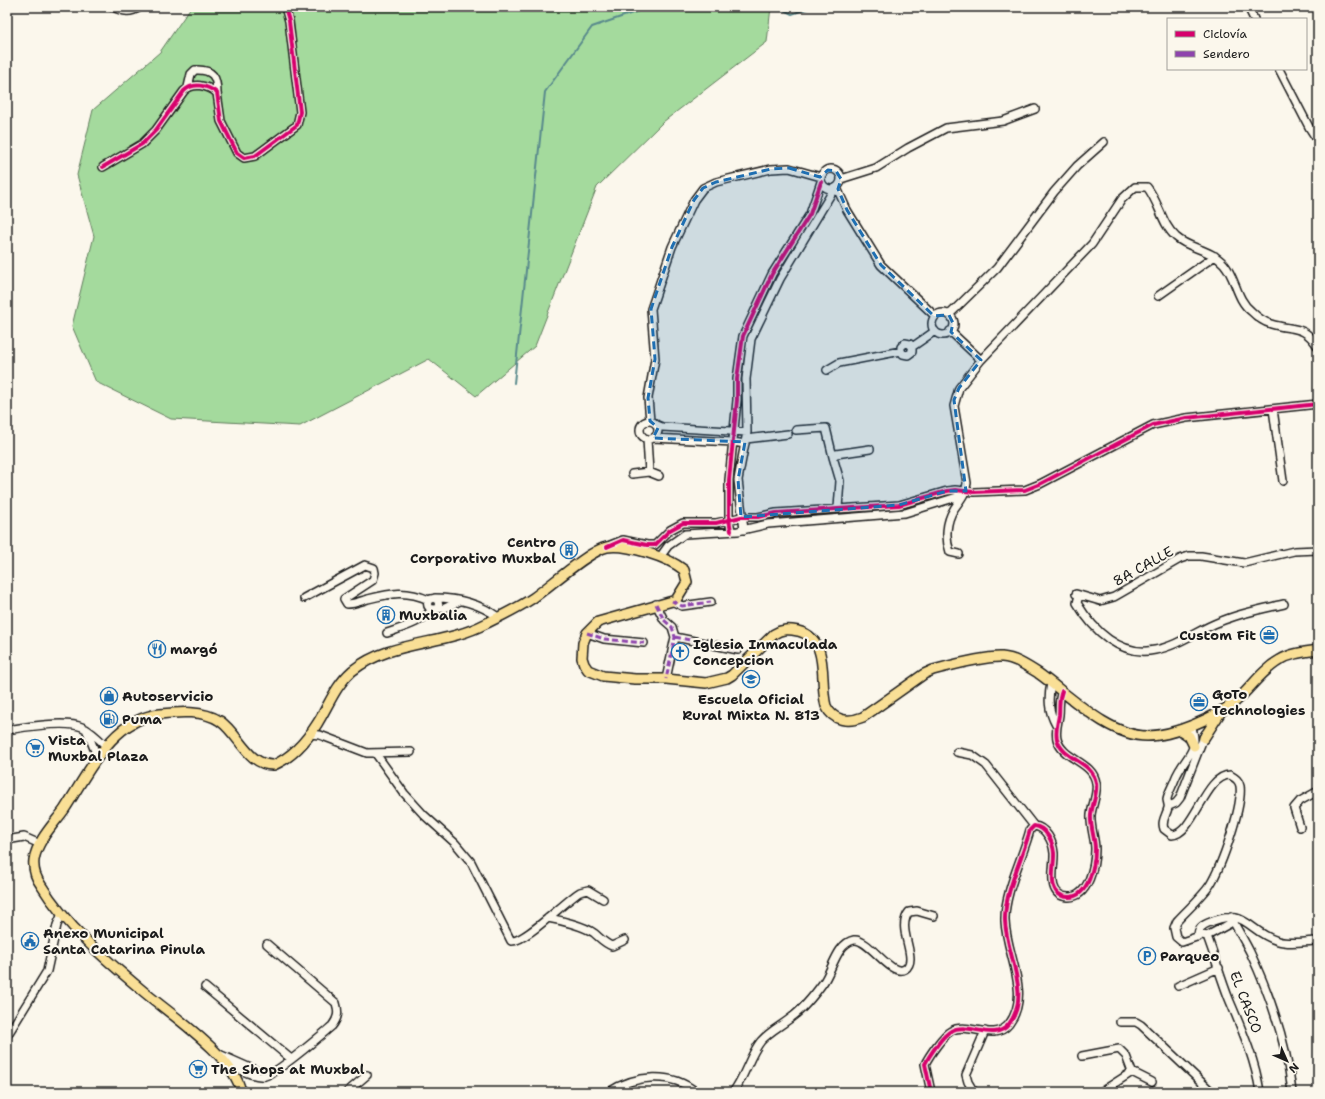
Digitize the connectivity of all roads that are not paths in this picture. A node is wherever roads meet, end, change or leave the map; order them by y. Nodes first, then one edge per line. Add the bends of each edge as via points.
1 (113, 7) edge
2 (140, 7) edge
3 (285, 7) edge
4 (1248, 7) edge
5 (1254, 18) edge
6 (1279, 70) edge
7 (188, 87) junction
8 (217, 93) junction
9 (1035, 109) dead end
10 (1318, 141) edge
11 (1104, 142) dead end
12 (103, 167) dead end
13 (821, 179) junction
14 (841, 179) junction
15 (836, 188) junction
16 (1215, 256) junction
17 (1158, 296) dead end
18 (949, 315) junction
19 (935, 316) junction
20 (935, 331) junction
21 (950, 332) junction
22 (1318, 347) edge
23 (981, 360) junction
24 (827, 370) dead end
25 (1318, 404) edge
26 (1273, 409) junction
27 (653, 423) junction
28 (734, 430) junction
29 (796, 430) dead end
30 (788, 434) dead end
31 (746, 438) junction
32 (650, 439) junction
33 (733, 442) junction
34 (870, 449) dead end
35 (834, 457) junction
36 (649, 472) junction
37 (632, 474) dead end
38 (659, 476) dead end
39 (1283, 481) dead end
40 (966, 491) junction
41 (838, 508) junction
42 (741, 517) junction
43 (729, 519) junction
44 (744, 530) junction
45 (731, 531) junction
46 (607, 547) junction
47 (1318, 550) edge
48 (959, 554) dead end
49 (660, 557) junction
50 (304, 598) dead end
51 (432, 599) junction
52 (460, 600) junction
53 (672, 601) junction
54 (711, 602) dead end
55 (656, 604) junction
56 (1284, 604) dead end
57 (434, 609) junction
58 (498, 618) junction
59 (387, 633) dead end
60 (587, 633) junction
61 (675, 637) junction
62 (644, 643) dead end
63 (738, 650) dead end
64 (1318, 650) edge
65 (666, 679) junction
66 (1051, 683) junction
67 (1062, 692) junction
68 (1223, 709) junction
69 (1211, 715) junction
70 (1056, 725) junction
71 (1191, 725) junction
72 (86, 729) junction
73 (7, 730) edge
74 (1180, 730) junction
75 (309, 734) junction
76 (1204, 738) junction
77 (106, 746) junction
78 (1194, 746) junction
79 (411, 752) dead end
80 (957, 752) dead end
81 (376, 754) junction
82 (97, 756) junction
83 (1175, 778) junction
84 (1186, 782) junction
85 (1318, 791) edge
86 (1169, 806) junction
87 (1034, 826) junction
88 (1300, 827) dead end
89 (7, 840) edge
90 (40, 844) junction
91 (603, 899) dead end
92 (62, 914) junction
93 (934, 916) dead end
94 (548, 918) junction
95 (1233, 919) junction
96 (1206, 924) junction
97 (1210, 934) junction
98 (1198, 936) junction
99 (625, 940) dead end
100 (1318, 941) edge
101 (267, 944) dead end
102 (1219, 968) junction
103 (1178, 986) dead end
104 (205, 987) dead end
105 (1120, 1022) dead end
106 (985, 1031) junction
107 (7, 1036) edge
108 (218, 1053) junction
109 (1082, 1056) dead end
110 (291, 1059) junction
111 (227, 1064) junction
112 (1132, 1072) junction
113 (270, 1073) junction
114 (367, 1075) dead end
115 (1152, 1082) dead end
116 (1210, 1091) edge
117 (241, 1092) edge
118 (347, 1092) edge
119 (608, 1092) edge
120 (696, 1092) edge
121 (733, 1092) edge
122 (931, 1092) edge
123 (974, 1092) edge
124 (1101, 1092) edge
125 (1260, 1092) edge
126 (1292, 1092) edge

1 - 2 street via 122,11
3 - 8 street via 300,112 297,125 255,156 244,158 237,152 221,121
4 - 5 street
6 - 10 street
7 - 8 street via 206,87
7 - 8 street via 191,74 195,70 203,70 214,75 217,80
7 - 12 street via 156,130 142,144
9 - 14 street via 1003,121 946,128 876,168
11 - 18 street via 1054,192 997,268
13 - 14 street via 825,171 831,169 839,173
13 - 15 street via 827,189
13 - 27 street via 789,168 771,169 709,184 698,194 672,247 651,309 655,359 648,398
13 - 28 street via 810,214 772,274 743,336
14 - 15 street
15 - 19 street via 881,265
15 - 31 street via 780,279 751,338 746,379
16 - 17 street
16 - 22 street via 1230,273 1242,302 1250,310 1270,324 1300,329 1309,334
16 - 23 street via 1176,238 1167,226 1155,197 1147,187 1135,187 1122,199 1092,244
18 - 19 street via 940,313
18 - 21 street via 953,323
19 - 20 street via 932,322
20 - 21 street via 944,334
20 - 24 street via 912,347 910,354 905,355 901,352 839,363
21 - 23 street
23 - 40 street via 959,388 954,400
25 - 26 street
26 - 39 street
26 - 40 street via 1186,418 1153,425 1025,490
27 - 28 street via 662,427
27 - 32 street via 658,434
27 - 32 street via 644,422 640,430 642,436
28 - 31 street
28 - 33 street
29 - 35 street via 826,428
30 - 31 street
31 - 33 street
31 - 42 street via 738,480
32 - 33 street
32 - 36 street
33 - 43 street via 729,480
34 - 35 street via 836,454
35 - 41 street via 840,481
36 - 37 street
36 - 38 street
40 - 41 street via 947,491 900,505
40 - 44 street via 957,497 905,513 768,524
40 - 48 street via 953,510 946,534 950,552
41 - 42 street
42 - 43 street
42 - 44 street
43 - 45 street
43 - 46 street via 716,523 683,523 670,530 655,545 623,540
44 - 45 street
45 - 49 street via 685,534 668,546
46 - 49 main road via 619,547
46 - 58 main road via 593,553 531,599
47 - 56 street, 8A CALLE via 1294,551 1244,563 1189,556 1114,597 1100,601 1078,595 1077,603 1095,627 1118,646 1139,651 1167,646 1252,610
49 - 53 main road via 678,565 686,576 684,588 676,600
50 - 51 street via 365,565 374,568 373,580 344,599 347,604 406,592
51 - 52 street
51 - 57 street via 428,606
52 - 57 street via 445,608
52 - 58 street via 489,610
53 - 54 street via 682,606
53 - 55 main road
55 - 60 main road via 598,622
55 - 61 street via 664,620 672,627
57 - 59 street via 415,623
58 - 75 main road via 452,636 394,650 360,665 336,689
60 - 62 street via 604,639
60 - 65 main road via 582,658 588,670 618,678
61 - 63 street
61 - 65 street
64 - 68 main road via 1281,659 1264,671 1236,701
65 - 66 main road via 706,683 727,678 782,630 794,630 809,635 818,646 826,706 837,718 844,721 863,717 933,670 992,658 1002,657 1022,663
66 - 67 main road
66 - 70 street via 1048,697 1051,716
67 - 70 street via 1058,700 1059,715
67 - 74 main road via 1097,717 1131,733 1145,736 1165,735
68 - 69 main road
68 - 76 main road
69 - 71 main road
69 - 76 street
70 - 87 street via 1059,745 1069,756 1085,766 1097,784 1091,818 1094,857 1089,879 1083,890 1076,895 1067,897 1055,889 1052,878 1054,853 1051,840 1044,829
71 - 74 main road
71 - 78 street
72 - 73 street via 63,724
72 - 77 street
72 - 82 street
74 - 78 main road via 1188,735
75 - 77 main road via 292,754 280,762 262,764 253,758 219,721 198,713 178,712 140,719
75 - 81 street via 320,734 361,752
76 - 84 street
77 - 82 main road
78 - 83 street
79 - 81 street
80 - 87 street via 972,755 986,765
81 - 94 street via 404,793 471,862 511,941 518,940
82 - 90 main road
83 - 84 street
83 - 86 street via 1167,799
84 - 86 street via 1178,801
85 - 88 street via 1300,801 1294,808
86 - 98 street via 1162,825 1169,834 1176,835 1182,831 1221,777 1234,777 1240,785 1240,796 1223,857 1209,886 1177,921 1174,928 1179,941 1189,941
87 - 106 street via 1030,830 1006,909 1006,931 1019,1002 1016,1012 1004,1028
89 - 90 street via 24,837
90 - 92 main road via 34,862 36,876
91 - 94 street via 584,890 575,894
92 - 107 street via 57,925 47,971
92 - 108 main road via 130,980
93 - 121 street via 918,911 909,912 906,916 904,923 910,956 905,969 892,967 861,941 854,940 844,946 823,983 792,1017 774,1028 760,1043
94 - 99 street via 593,932 612,946
95 - 96 street via 1222,917
95 - 97 street
95 - 100 street via 1246,922 1279,942
95 - 126 street via 1270,998 1289,1062
96 - 97 street, EL CASCO via 1210,927
96 - 98 street via 1199,929
97 - 98 street
97 - 102 street, EL CASCO
101 - 110 street via 336,1004 339,1012 332,1026
102 - 103 street, EL CASCO
102 - 125 street, EL CASCO via 1258,1075
104 - 110 street
105 - 116 street via 1136,1022 1141,1025
106 - 122 street via 957,1028 946,1034 925,1064
106 - 123 street via 966,1075
108 - 111 main road
108 - 113 street via 256,1070
109 - 112 street via 1119,1049 1126,1056
110 - 113 street
111 - 113 street via 257,1075 265,1076
111 - 117 main road via 238,1080
112 - 115 street
112 - 124 street
114 - 118 street
119 - 120 street via 638,1080 654,1077 669,1078

